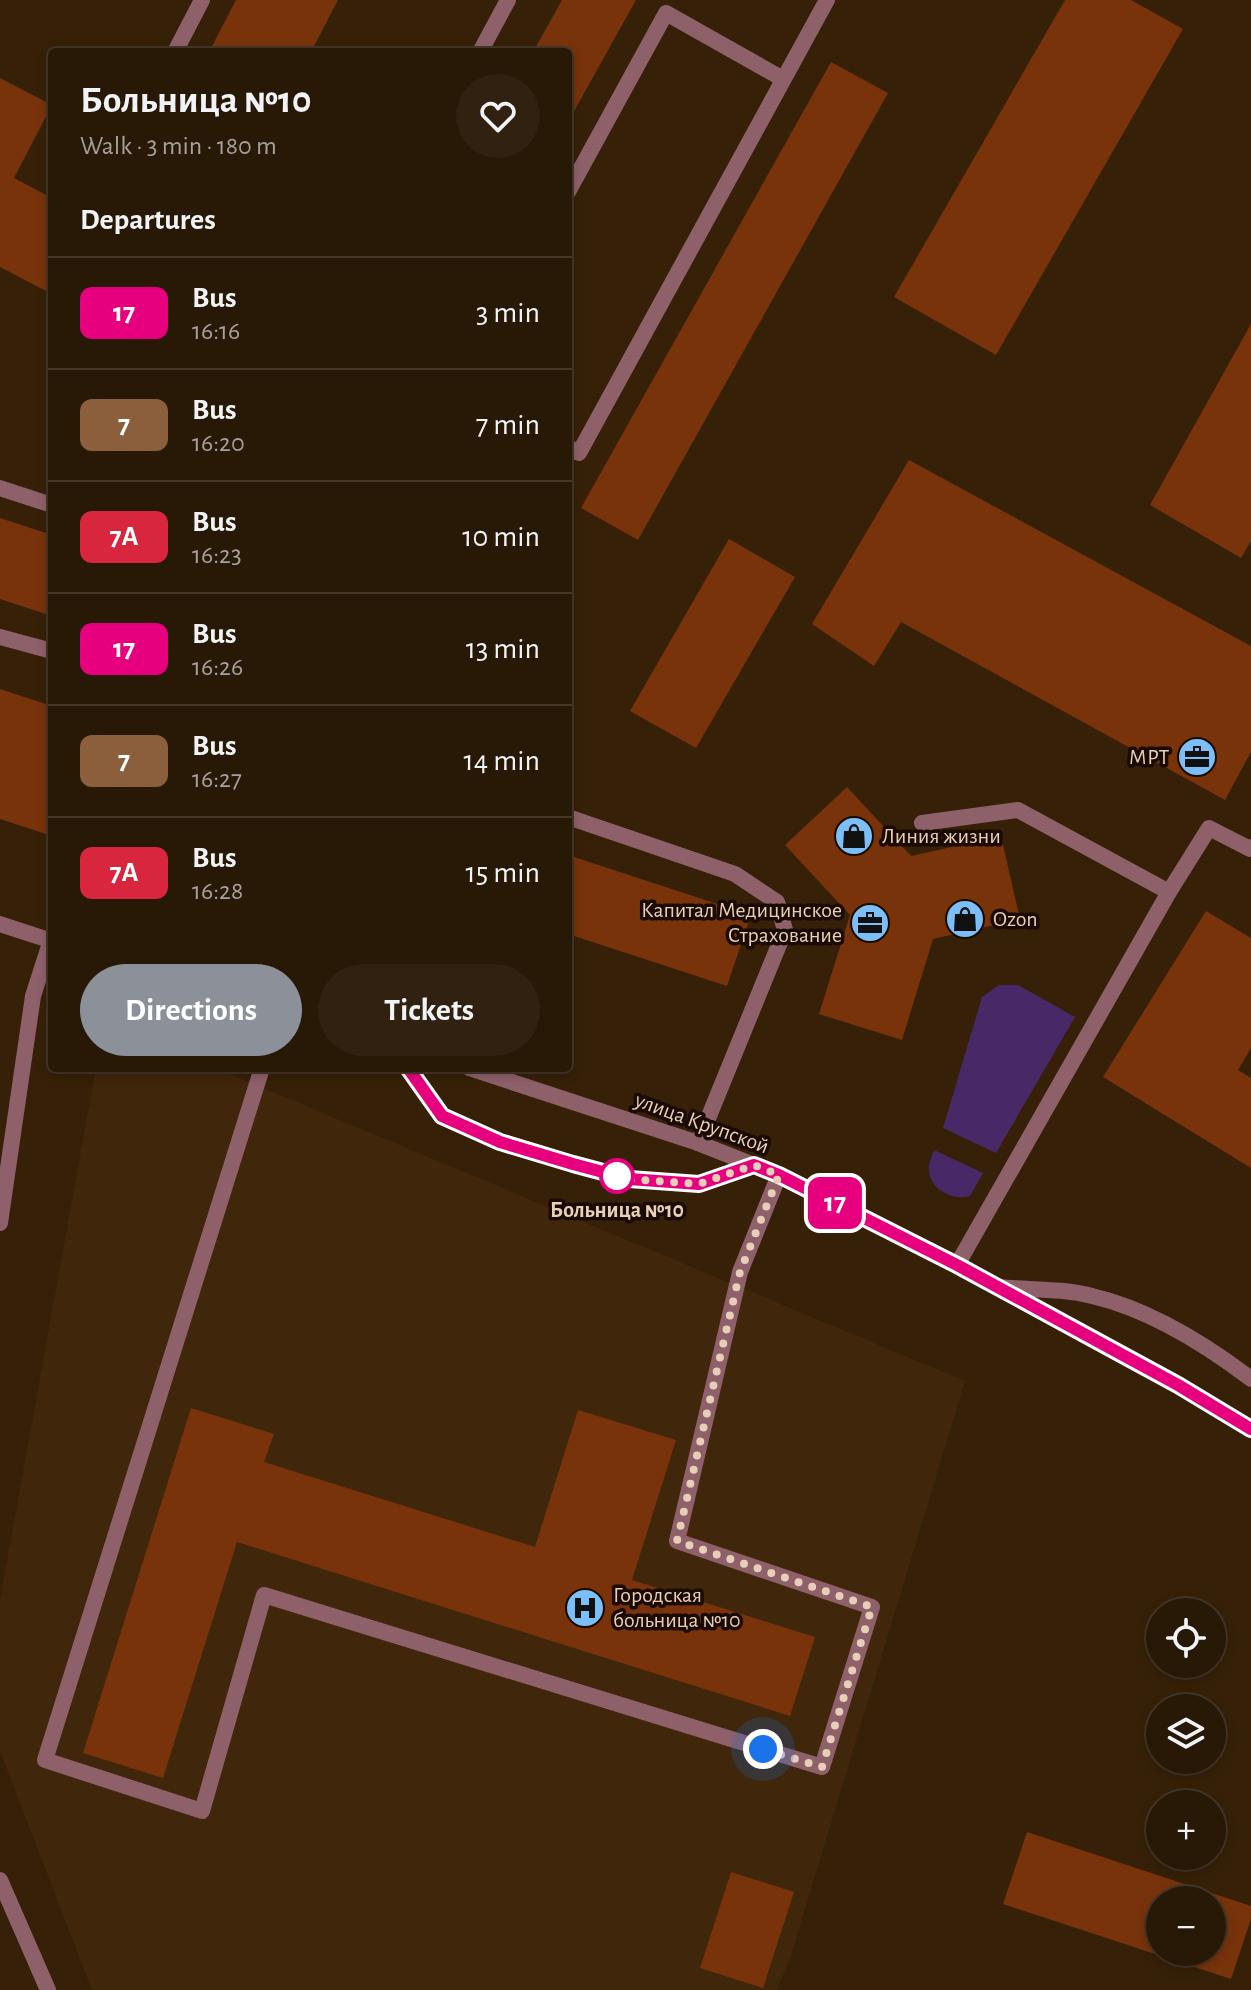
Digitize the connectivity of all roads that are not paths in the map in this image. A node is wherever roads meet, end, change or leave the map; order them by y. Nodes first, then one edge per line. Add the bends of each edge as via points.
1 (202, 0) edge
2 (508, 0) edge
3 (827, 0) edge
4 (177, 48) edge
5 (482, 48) edge
6 (783, 79) junction
7 (572, 185) edge
8 (572, 449) edge
9 (0, 488) edge
10 (48, 504) edge
11 (0, 637) edge
12 (48, 650) edge
13 (572, 818) edge
14 (922, 823) dead end
15 (1251, 847) edge
16 (1169, 892) junction
17 (0, 924) edge
18 (48, 939) edge
19 (48, 952) edge
20 (261, 1072) edge
21 (411, 1072) edge
22 (481, 1072) edge
23 (698, 1143) junction
24 (754, 1165) junction
25 (779, 1175) junction
26 (0, 1223) edge
27 (957, 1265) junction
28 (996, 1287) junction
29 (1251, 1379) edge
30 (1251, 1429) edge
31 (0, 1880) edge
32 (48, 1990) edge

1 - 4 street
2 - 5 street
3 - 6 street
6 - 7 street via 666,13
6 - 8 street via 579,453
9 - 10 street
11 - 12 street
13 - 23 street via 735,874 777,902 785,930
14 - 16 street via 1018,810
15 - 16 street via 1209,828
16 - 27 street
17 - 18 street
19 - 26 street via 33,996
20 - 25 street via 45,1760 202,1811 264,1595 822,1767 872,1607 677,1541 740,1272
21 - 24 street via 442,1116 500,1142 573,1164 629,1179 699,1184
22 - 23 street, улица Крупской
23 - 24 street, улица Крупской
24 - 25 street, улица Крупской
25 - 27 street, улица Крупской
27 - 28 street, улица Крупской
28 - 29 street, улица Крупской via 1091,1295 1204,1344
28 - 30 street, улица Крупской
31 - 32 street

